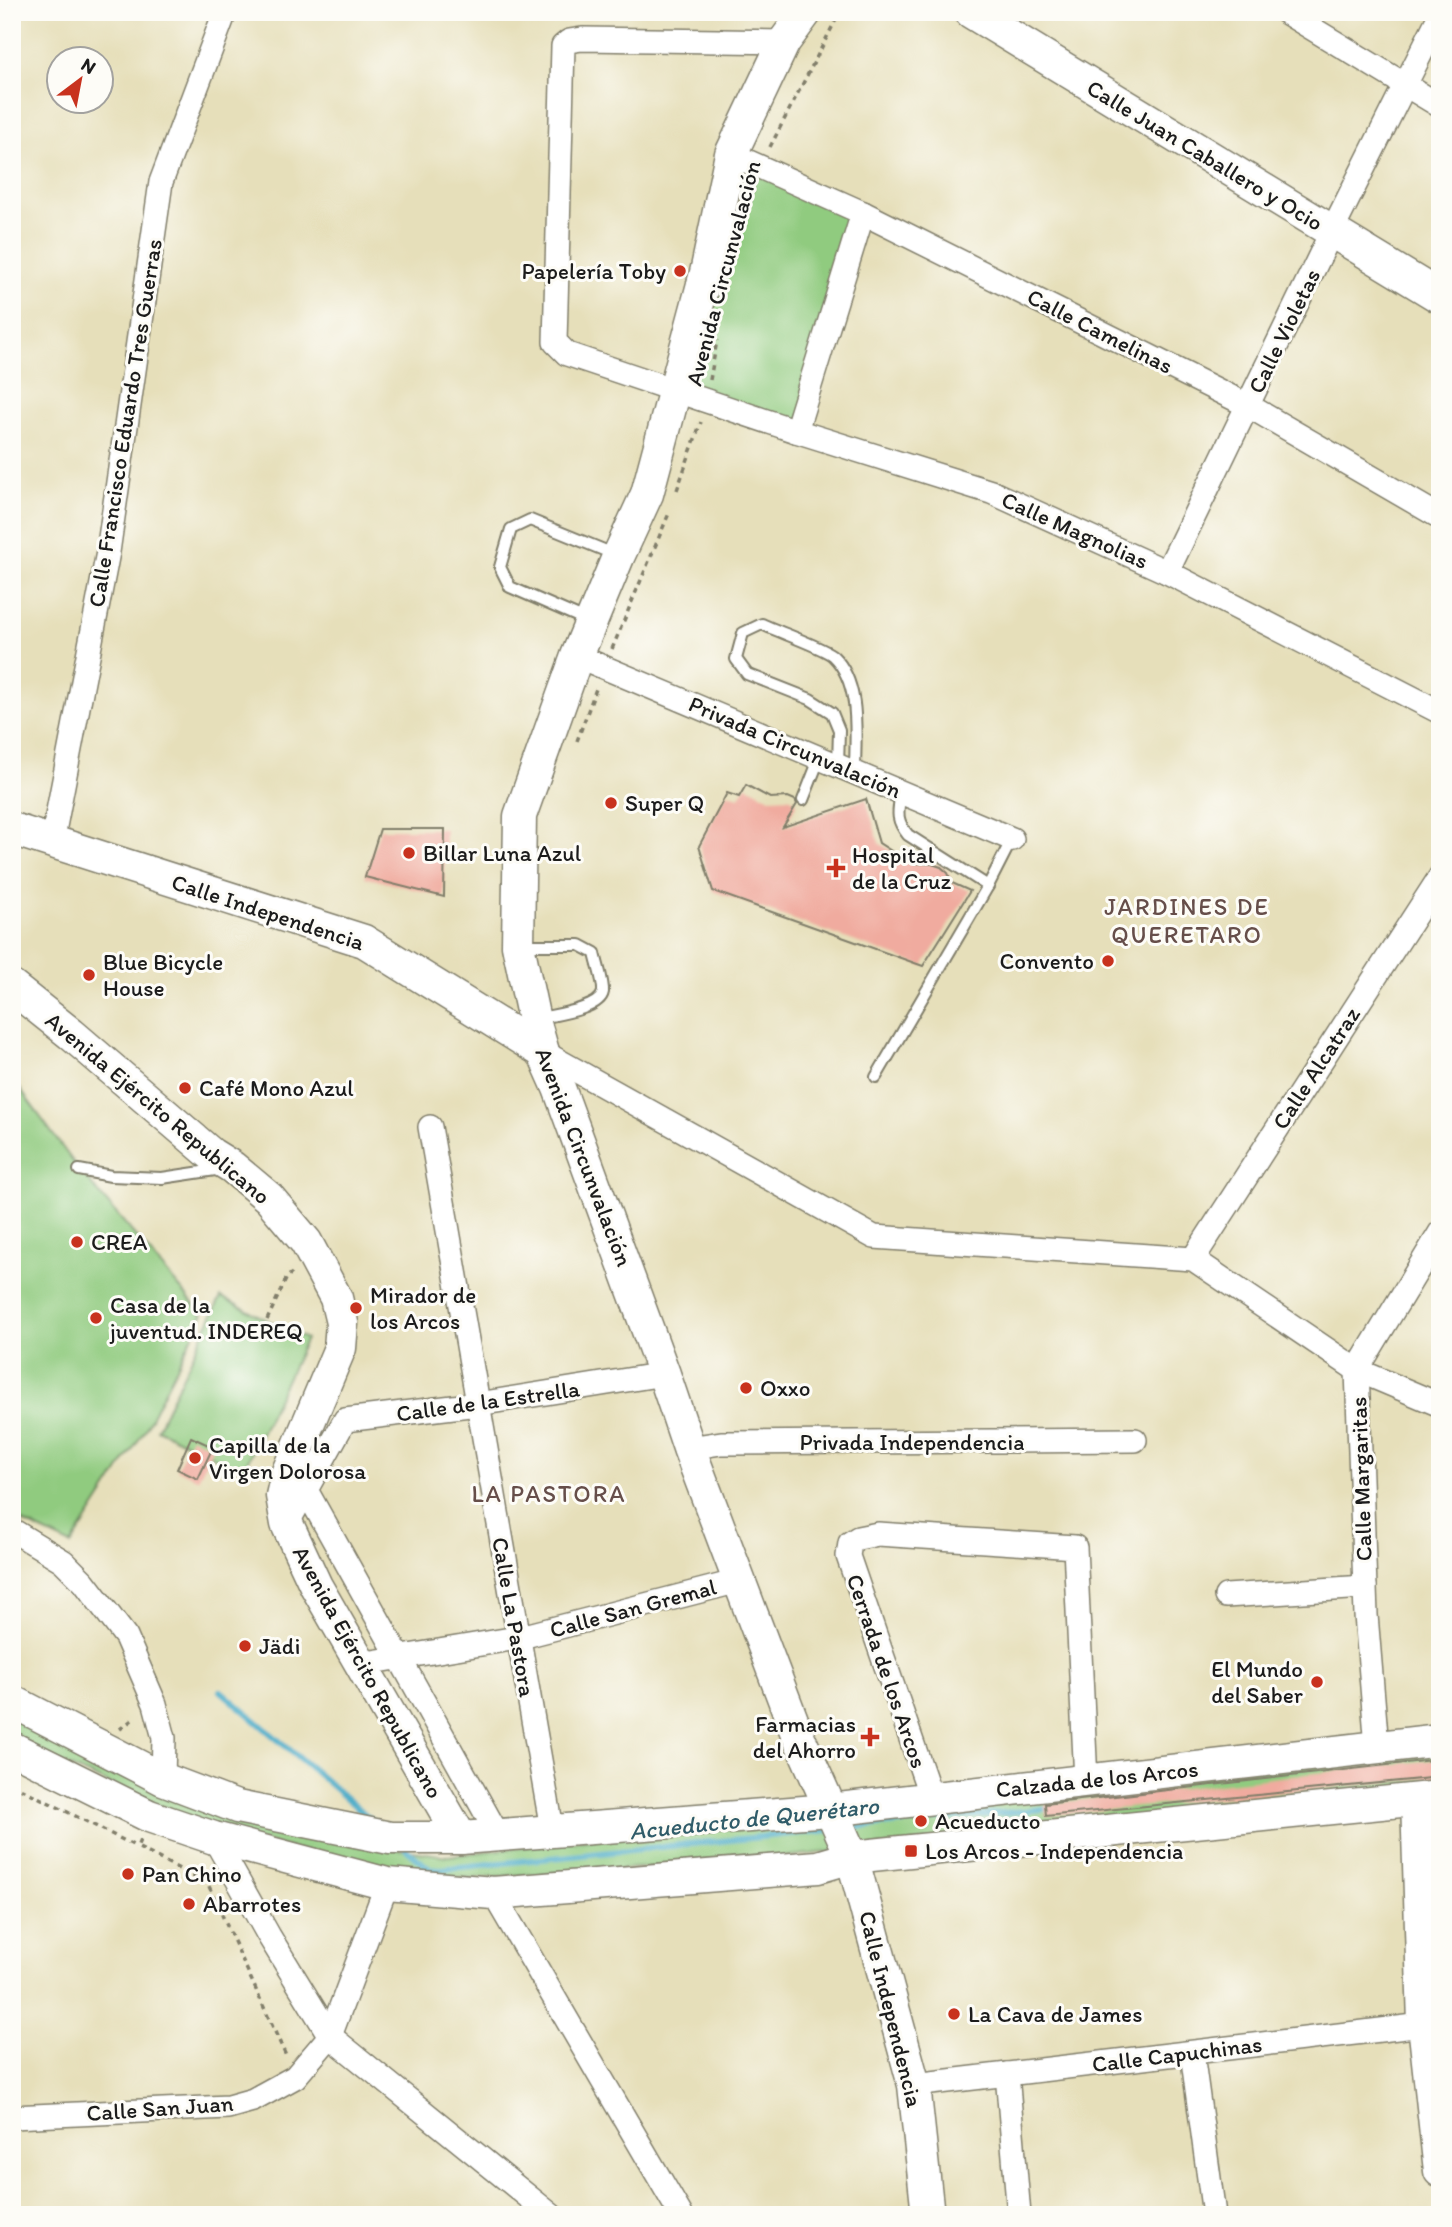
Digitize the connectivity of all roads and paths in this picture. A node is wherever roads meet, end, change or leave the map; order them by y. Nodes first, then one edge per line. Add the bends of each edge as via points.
1 (225, 12) edge
2 (806, 12) edge
3 (823, 12) edge
4 (840, 12) edge
5 (971, 12) edge
6 (1285, 12) edge
7 (1440, 15) edge
8 (784, 43) junction
9 (1404, 84) junction
10 (1440, 106) edge
11 (747, 161) junction
12 (748, 207) dead end
13 (863, 213) junction
14 (1332, 231) junction
15 (1440, 297) edge
16 (719, 331) dead end
17 (690, 396) junction
18 (1247, 405) junction
19 (796, 431) junction
20 (665, 497) junction
21 (1440, 517) edge
22 (618, 556) junction
23 (1167, 572) junction
24 (592, 622) junction
25 (591, 661) junction
26 (1440, 712) edge
27 (573, 751) dead end
28 (838, 765) junction
29 (901, 792) junction
30 (803, 800) dead end
31 (12, 829) edge
32 (1012, 839) joint
33 (52, 842) junction
34 (1440, 877) edge
35 (988, 886) junction
36 (518, 945) junction
37 (12, 987) edge
38 (534, 1020) junction
39 (543, 1052) junction
40 (876, 1077) dead end
41 (430, 1127) dead end
42 (232, 1167) junction
43 (79, 1170) dead end
44 (1440, 1233) edge
45 (1193, 1259) junction
46 (287, 1277) dead end
47 (267, 1320) dead end
48 (1357, 1370) junction
49 (664, 1374) junction
50 (478, 1404) junction
51 (1440, 1405) edge
52 (1135, 1440) dead end
53 (689, 1448) junction
54 (306, 1490) junction
55 (287, 1524) junction
56 (12, 1530) edge
57 (739, 1581) junction
58 (1365, 1587) junction
59 (1226, 1596) dead end
60 (517, 1638) junction
61 (398, 1658) junction
62 (360, 1664) junction
63 (12, 1701) edge
64 (1440, 1740) edge
65 (1377, 1747) junction
66 (12, 1748) edge
67 (163, 1779) junction
68 (1086, 1781) junction
69 (12, 1784) edge
70 (931, 1797) junction
71 (1428, 1798) edge
72 (821, 1810) junction
73 (149, 1816) junction
74 (552, 1829) junction
75 (498, 1835) junction
76 (214, 1838) junction
77 (461, 1838) junction
78 (137, 1847) junction
79 (852, 1857) junction
80 (387, 1884) junction
81 (493, 1893) junction
82 (1432, 2024) edge
83 (330, 2036) junction
84 (1192, 2053) junction
85 (1007, 2074) junction
86 (295, 2077) junction
87 (914, 2085) junction
88 (12, 2117) edge
89 (1440, 2171) edge
90 (551, 2215) edge
91 (681, 2215) edge
92 (928, 2215) edge
93 (1019, 2215) edge
94 (1214, 2215) edge

1 - 33 street, Calle Francisco Eduardo Tres Guerras via 161,182 108,552
2 - 8 street, Avenida Circunvalación
3 - 11 street, Avenida Circunvalación
4 - 11 path
5 - 14 street, Calle Juan Caballero y Ocio
6 - 9 street
7 - 9 street, Calle Violetas
8 - 11 street, Avenida Circunvalación
8 - 17 street, Calle Magnolias via 582,39 563,46 555,342 567,354
9 - 10 street
9 - 14 street, Calle Violetas
11 - 12 path
11 - 13 street, Calle Camelinas
11 - 17 street, Avenida Circunvalación via 706,273
13 - 18 street, Calle Camelinas
13 - 19 street
14 - 15 street, Calle Juan Caballero y Ocio
14 - 18 street, Calle Violetas
16 - 17 path
17 - 19 street, Calle Magnolias
17 - 20 street, Avenida Circunvalación
17 - 20 path
18 - 21 street, Calle Camelinas
18 - 23 street, Calle Violetas
19 - 23 street, Calle Magnolias via 990,492
20 - 22 street, Avenida Circunvalación
20 - 25 path
22 - 24 street, Avenida Circunvalación
22 - 24 lane via 530,520 512,529 500,567 510,587
23 - 26 street, Calle Magnolias
24 - 25 street, Avenida Circunvalación
25 - 27 path
25 - 28 street, Privada Circunvalación
25 - 36 street, Avenida Circunvalación via 520,816
28 - 28 lane via 839,730 832,713 810,699 747,674 736,659 744,633 762,624 832,655 851,684 855,725
28 - 29 street, Privada Circunvalación
28 - 30 lane
29 - 32 street, Privada Circunvalación
29 - 35 lane via 898,814 908,835
31 - 33 street, Calle Independencia
32 - 35 lane
33 - 39 street, Calle Independencia via 364,941
34 - 45 street, Calle Alcatraz
35 - 40 lane
36 - 38 street, Avenida Circunvalación
36 - 38 lane via 580,945 595,953 603,992 597,1002
37 - 42 street, Avenida Ejército Republicano
38 - 39 street, Avenida Circunvalación
39 - 45 street via 874,1237
39 - 49 street, Avenida Circunvalación
41 - 50 street, Calle La Pastora
42 - 43 lane via 162,1178
42 - 55 street, Avenida Ejército Republicano via 269,1198 306,1242 336,1298 342,1323 340,1348 288,1474 282,1496
44 - 48 street, Calle Margaritas
45 - 48 street
46 - 47 path
48 - 51 street
48 - 58 street, Calle Margaritas
49 - 50 street, Calle de la Estrella
49 - 53 street, Avenida Circunvalación
50 - 54 street, Calle de la Estrella via 345,1420
50 - 60 street, Calle La Pastora
52 - 53 street, Privada Independencia via 722,1443
53 - 57 street, Avenida Circunvalación
54 - 55 street, Calle de la Estrella
54 - 61 street
55 - 62 street, Avenida Ejército Republicano
56 - 67 street via 63,1561 126,1637 155,1704 164,1738
57 - 60 street, Calle San Gremal
57 - 72 street, Avenida Circunvalación
58 - 59 street
58 - 65 street, Calle Margaritas
60 - 61 street, Calle San Gremal
60 - 74 street, Calle La Pastora
61 - 62 street, Calle San Gremal
61 - 75 street
62 - 77 street, Avenida Ejército Republicano
63 - 67 street, Calzada de los Arcos
64 - 65 street, Calzada de los Arcos
65 - 68 street, Calzada de los Arcos
66 - 73 street
67 - 77 street, Calzada de los Arcos via 237,1807 390,1838
68 - 70 street, Calzada de los Arcos
68 - 70 street, Cerrada de los Arcos via 1075,1547 878,1534 858,1538 850,1543 848,1556
69 - 78 path
70 - 72 street, Calzada de los Arcos
71 - 79 street
71 - 82 street
72 - 74 street, Calzada de los Arcos
72 - 79 street, Calle Independencia
73 - 76 street
73 - 78 path
74 - 75 street, Calzada de los Arcos
75 - 77 street, Calzada de los Arcos
76 - 80 street
76 - 83 street
78 - 86 path via 208,1884
79 - 81 street via 818,1867
79 - 87 street, Calle Independencia
80 - 81 street
80 - 83 street, Calle San Juan
81 - 91 street
82 - 84 street, Calle Capuchinas
82 - 89 street
83 - 86 street, Calle San Juan
83 - 90 street
84 - 85 street, Calle Capuchinas
84 - 94 street
85 - 87 street, Calle Capuchinas
85 - 93 street
86 - 88 street, Calle San Juan via 253,2100 228,2107
87 - 92 street, Calle Independencia

